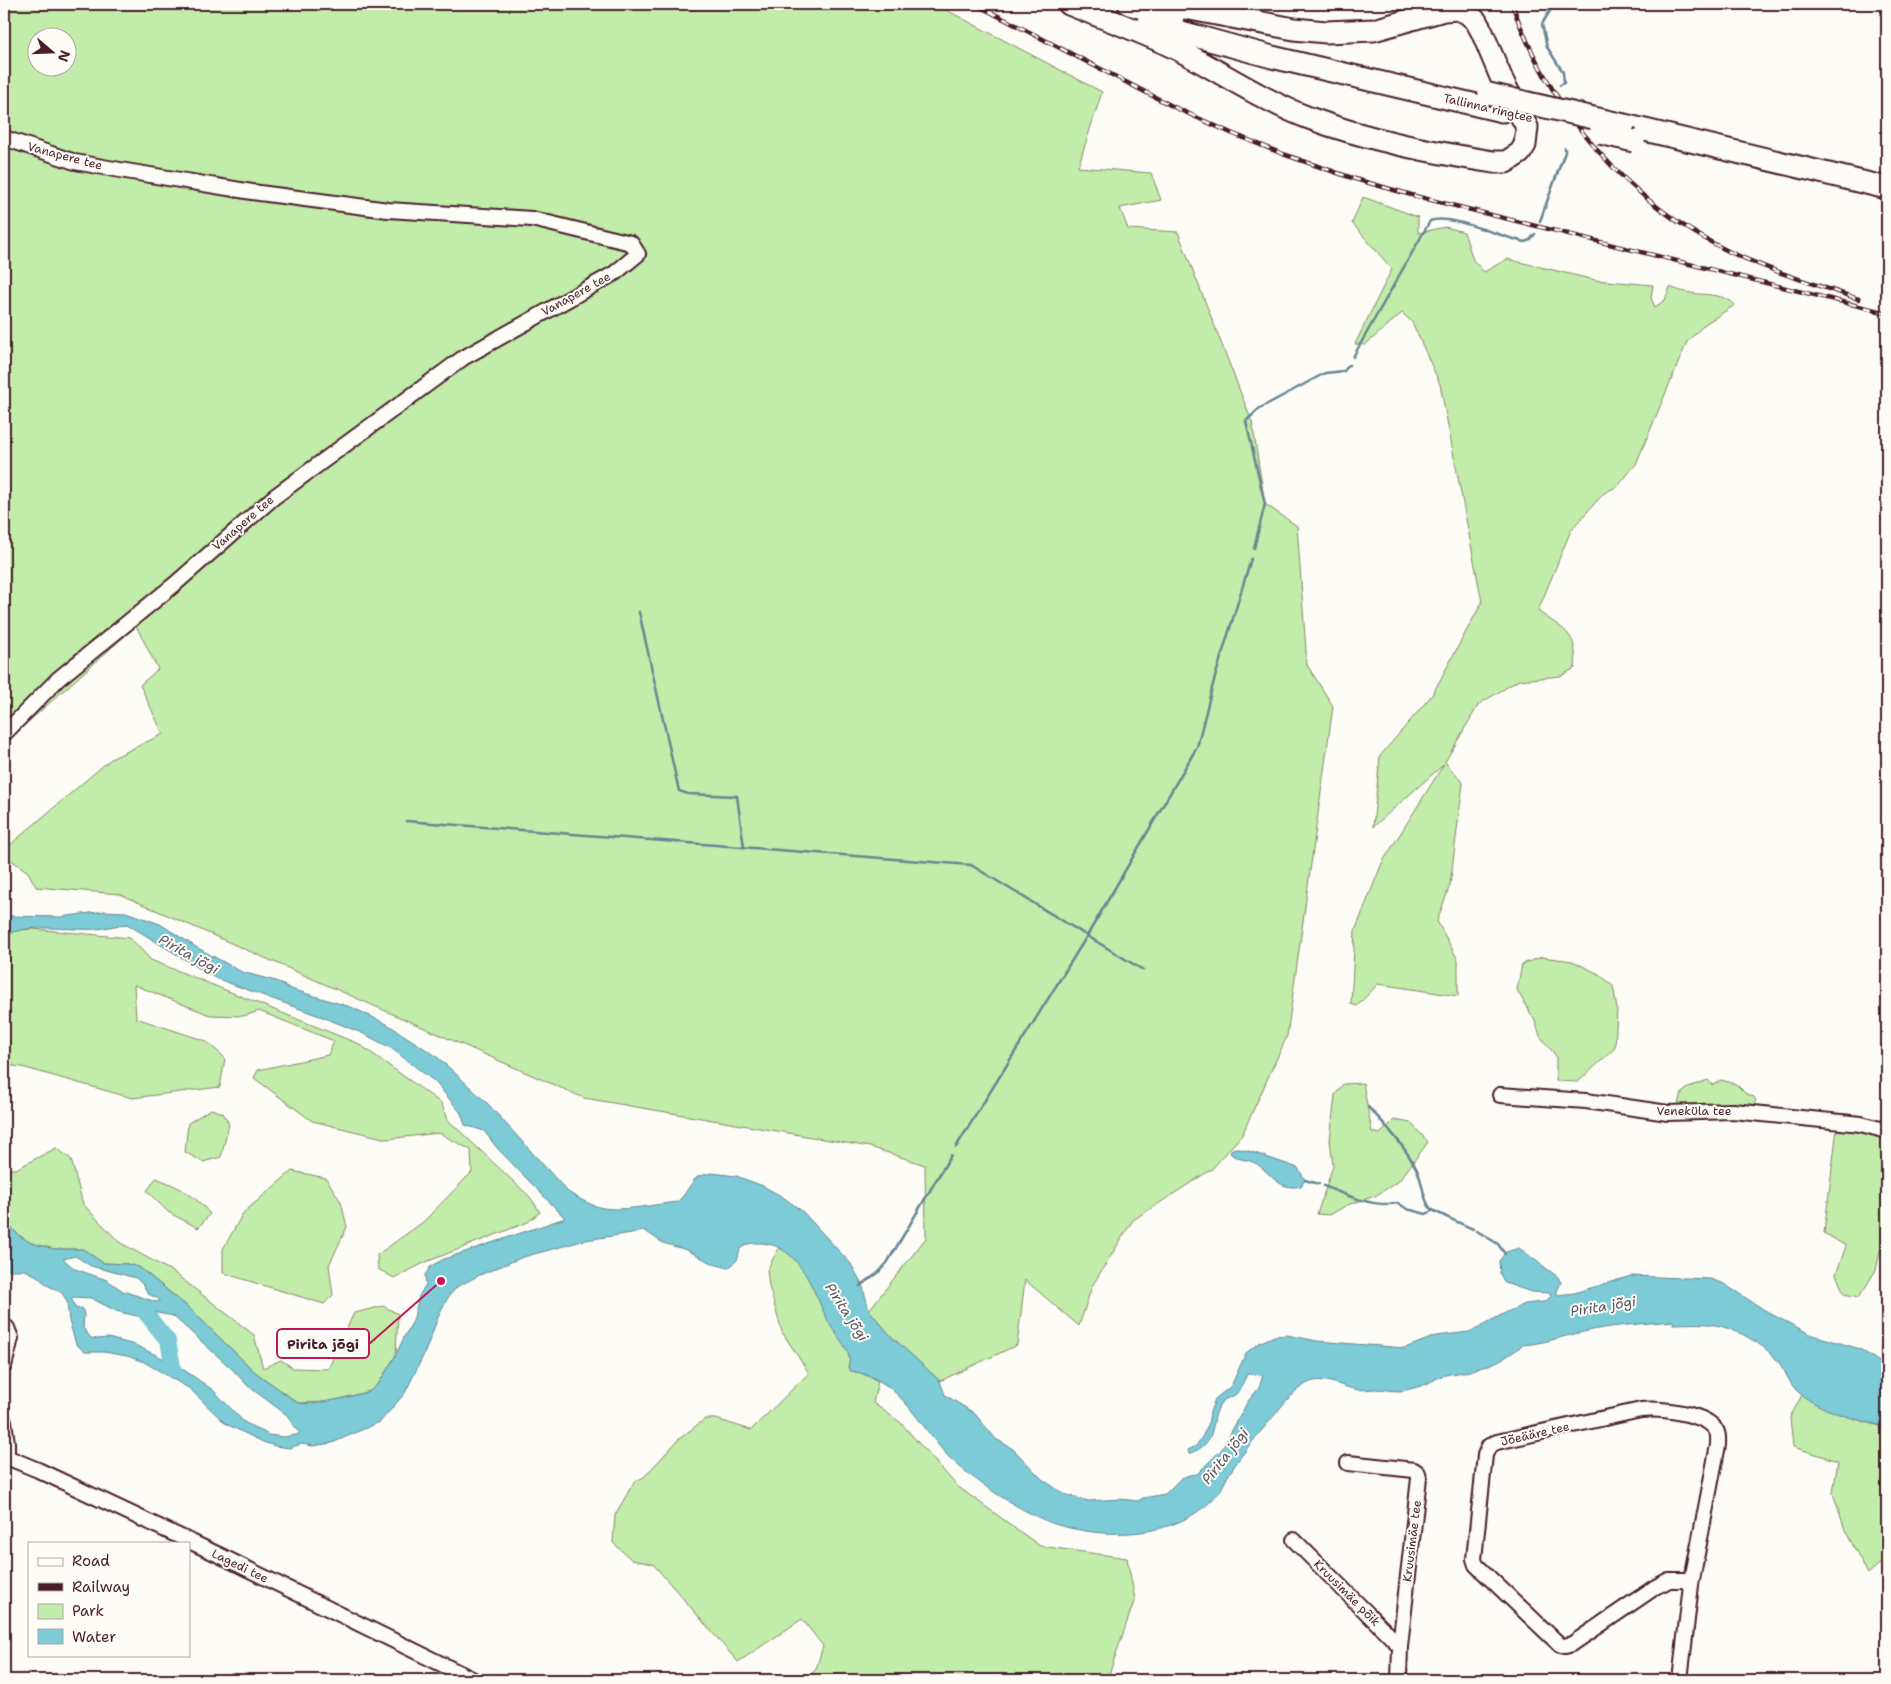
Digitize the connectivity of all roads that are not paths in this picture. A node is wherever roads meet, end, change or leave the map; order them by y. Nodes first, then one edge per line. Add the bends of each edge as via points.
1 (1069, 4) edge
2 (1091, 4) edge
3 (1129, 4) edge
4 (1164, 4) edge
5 (1629, 133) junction
6 (4, 138) edge
7 (1887, 188) edge
8 (1887, 200) edge
9 (4, 734) edge
10 (1500, 1095) dead end
11 (1887, 1130) edge
12 (4, 1327) edge
13 (4, 1366) edge
14 (4, 1422) edge
15 (5, 1456) edge
16 (1348, 1463) dead end
17 (1294, 1540) dead end
18 (1692, 1585) junction
19 (1400, 1646) junction
20 (474, 1680) edge
21 (1399, 1680) edge
22 (1680, 1680) edge

1 - 4 highway via 1145,33 1281,106 1339,128 1375,139 1493,162 1506,162 1520,153 1525,145 1527,127 1482,32 1467,13 1456,9 1444,10 1374,30 1326,32
2 - 5 highway, Tallinna ringtee, bridge via 1223,44 1502,111
3 - 5 highway, Tallinna ringtee, bridge via 1195,24 1488,94
5 - 7 highway, Tallinna ringtee
5 - 8 highway, Tallinna ringtee
6 - 9 street, Vanapere tee via 75,162 252,192 388,210 532,220 630,243 638,254 615,272 463,358 274,496 175,584 58,679
10 - 11 street, Veneküla tee via 1668,1113 1733,1111 1862,1124
12 - 13 street via 11,1338
14 - 15 street
15 - 20 street, Lagedi tee via 219,1555
16 - 19 street, Kruusimäe tee via 1418,1473
17 - 19 street, Kruusimäe põik
18 - 18 street, Jõeääre tee via 1718,1445 1718,1435 1711,1424 1674,1412 1642,1410 1489,1446 1485,1455 1476,1565 1560,1645 1572,1644 1669,1580 1684,1580
18 - 22 street, Jõeääre tee
19 - 21 street, Kruusimäe tee

